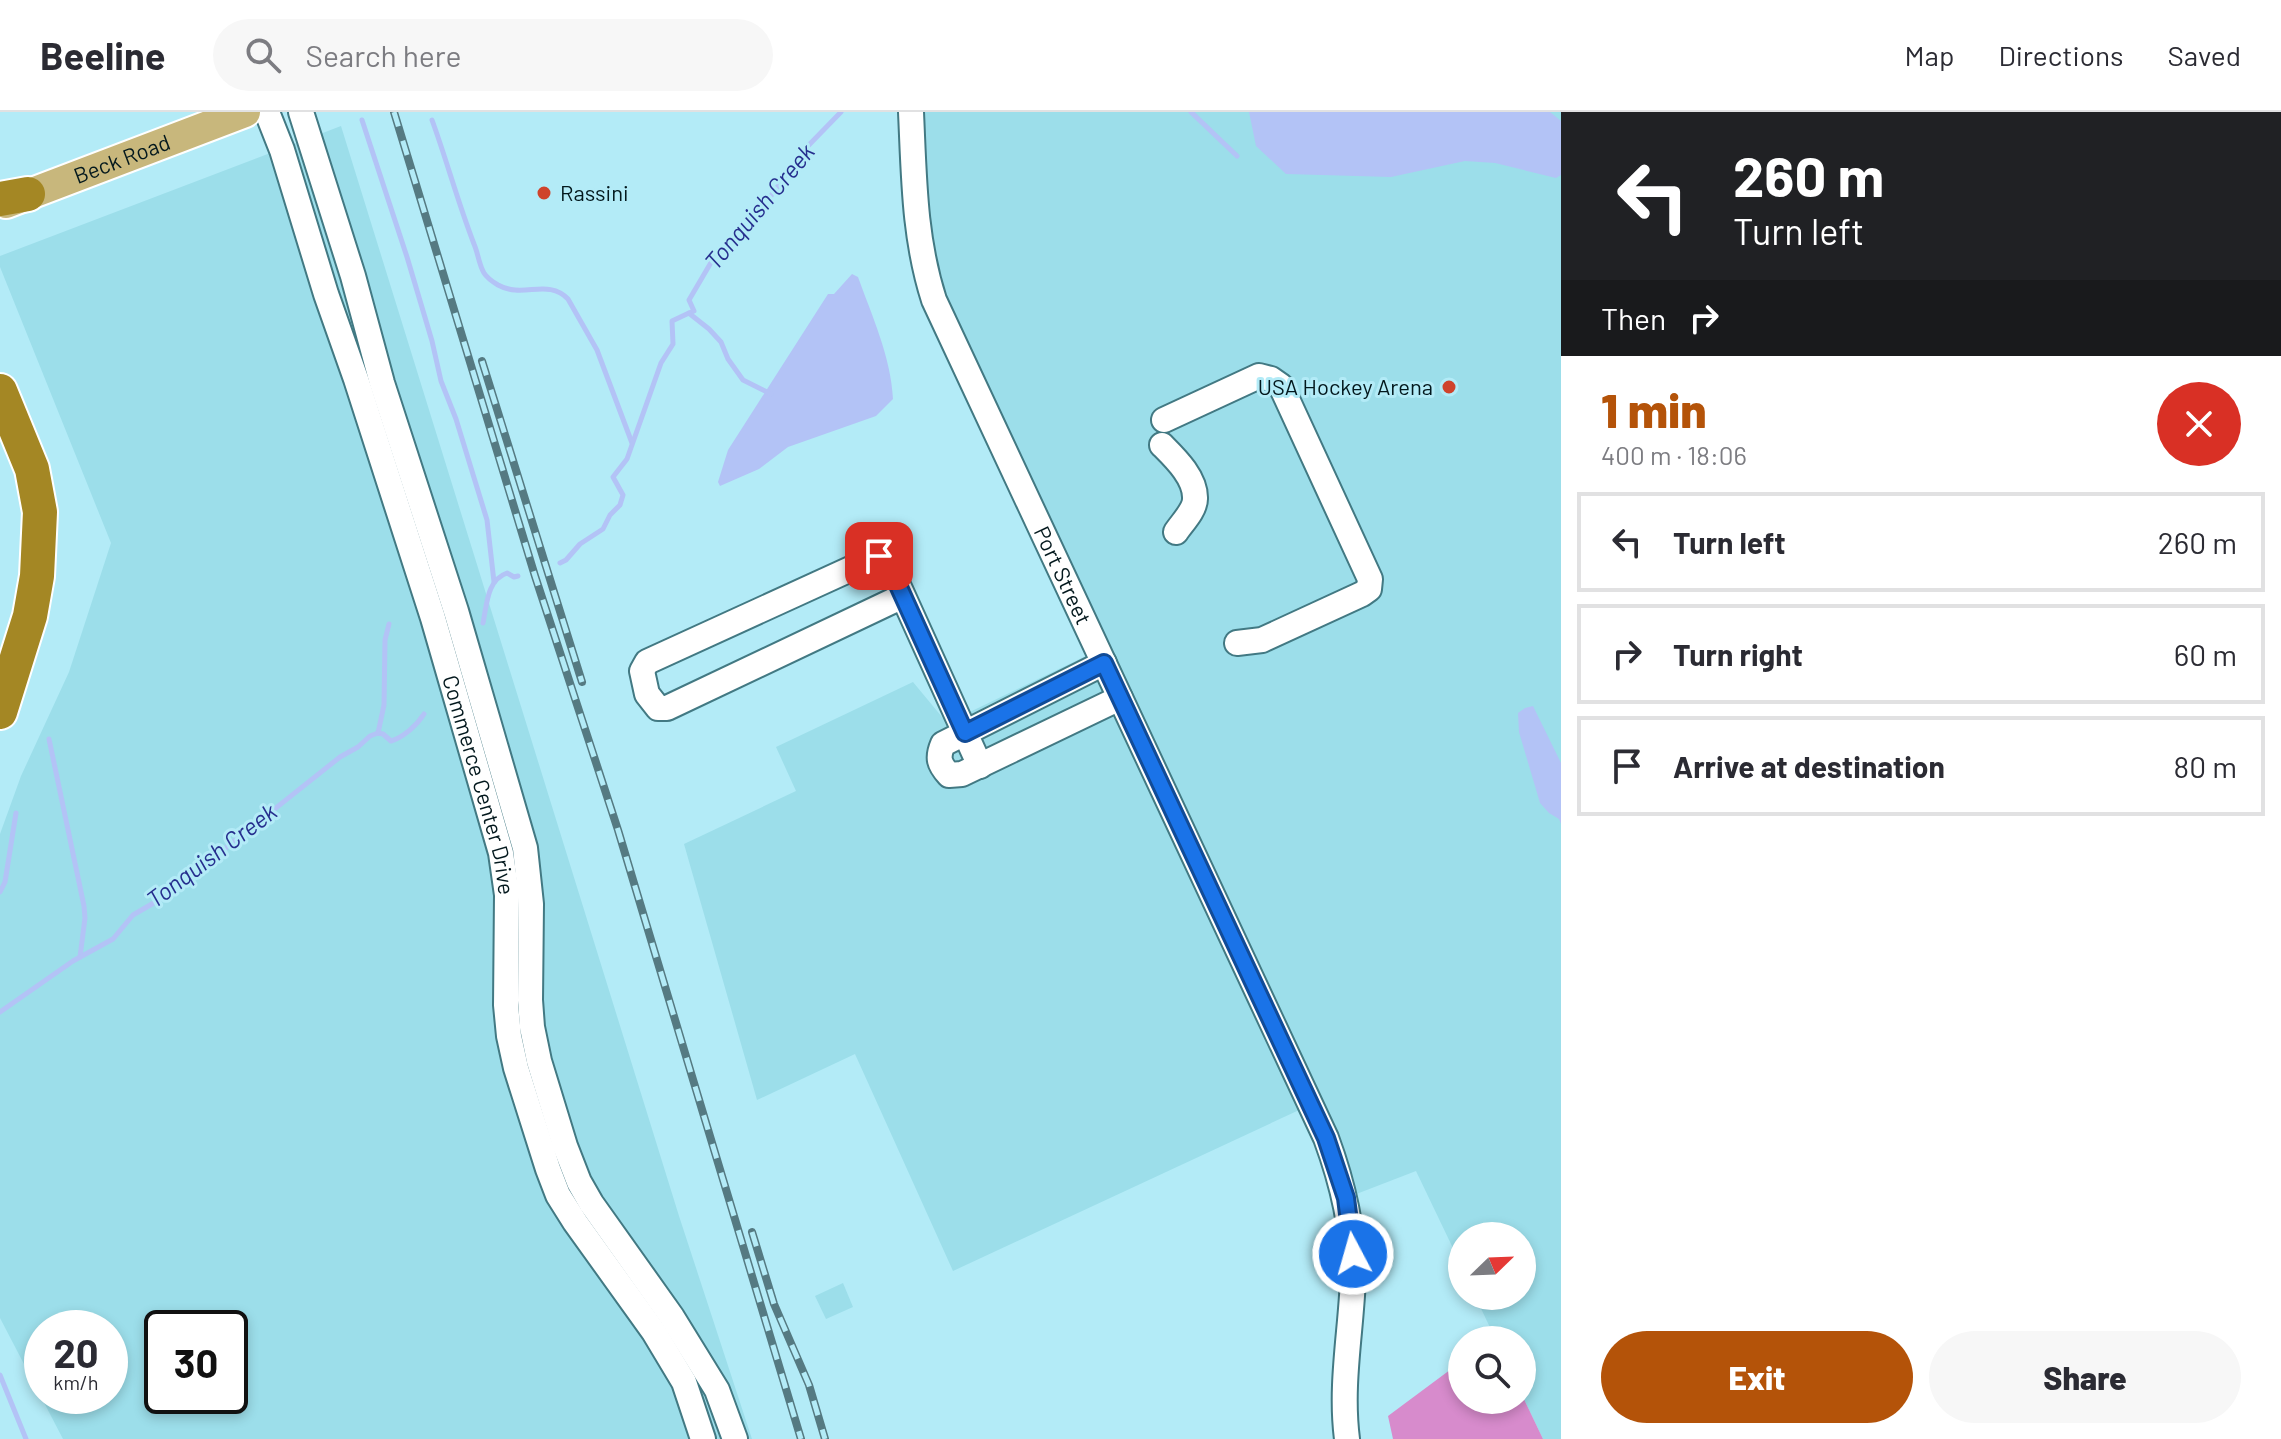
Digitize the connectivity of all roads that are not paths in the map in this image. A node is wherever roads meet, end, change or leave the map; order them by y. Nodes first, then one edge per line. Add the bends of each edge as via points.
1 (245, 112) edge
2 (267, 112) edge
3 (301, 112) edge
4 (911, 112) edge
5 (9, 200) edge
6 (0, 391) edge
7 (1164, 420) dead end
8 (1162, 445) dead end
9 (1176, 532) dead end
10 (903, 596) junction
11 (444, 615) junction
12 (1237, 643) dead end
13 (1104, 663) junction
14 (1120, 698) junction
15 (0, 712) edge
16 (965, 733) junction
17 (980, 766) junction
18 (703, 1439) edge
19 (735, 1439) edge
20 (1347, 1439) edge

1 - 5 main road, Beck Road
2 - 11 street, Commerce Center Drive via 356,379
3 - 11 street, Commerce Center Drive via 353,276
4 - 13 street, Port Street via 919,240 934,300
6 - 15 highway via 32,469 40,512 30,616
7 - 12 street via 1259,376 1281,386 1370,579 1362,594 1262,640
8 - 9 street via 1182,465 1195,499
10 - 10 street via 667,708 658,708 647,694 642,671 647,662 879,556 888,563
10 - 16 street
11 - 18 street, Commerce Center Drive via 501,853 507,895 506,1005 516,1068 558,1195 684,1382
11 - 19 street, Commerce Center Drive via 525,848 532,1027 565,1146 591,1203 717,1390
13 - 14 street, Port Street
13 - 16 street
14 - 17 street
14 - 20 street, Port Street via 1337,1168 1353,1254 1344,1393
16 - 17 street
16 - 17 street via 943,744 941,767 949,775

